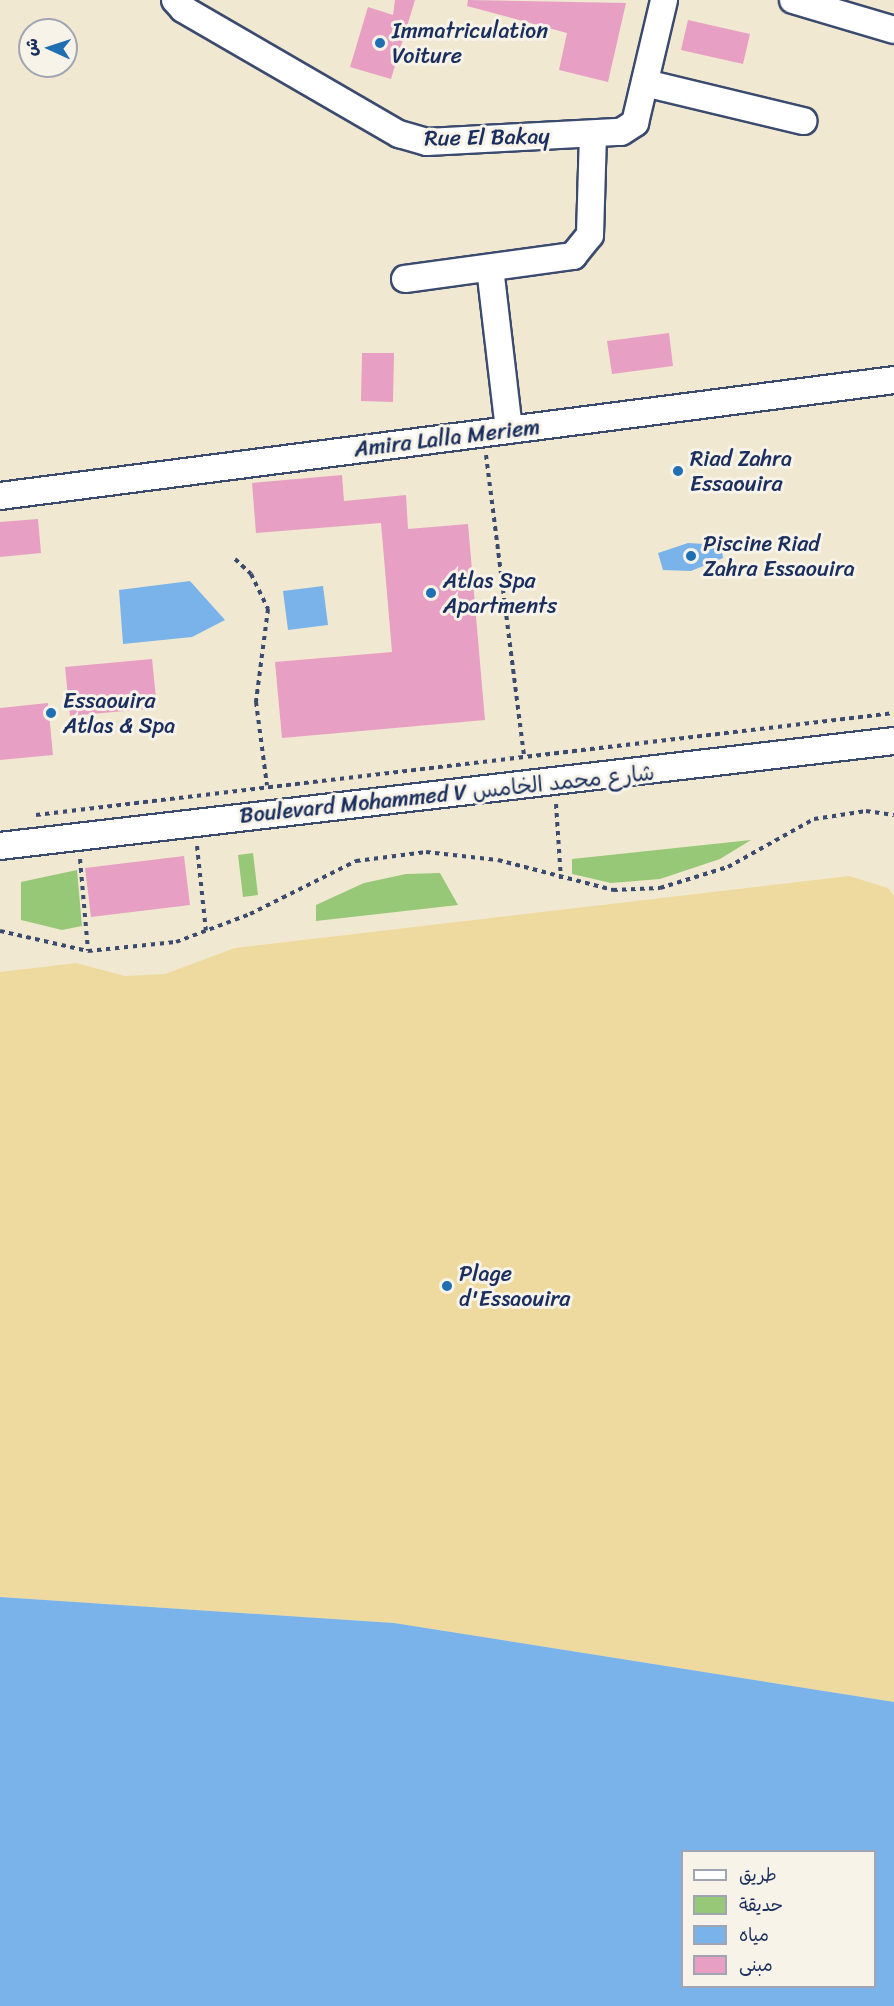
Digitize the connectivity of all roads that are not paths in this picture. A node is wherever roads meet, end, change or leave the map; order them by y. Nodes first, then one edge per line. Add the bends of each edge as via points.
1 (175, 0) edge
2 (664, 0) edge
3 (793, 0) edge
4 (894, 30) edge
5 (645, 83) junction
6 (803, 121) dead end
7 (593, 134) junction
8 (490, 267) junction
9 (405, 279) dead end
10 (894, 380) edge
11 (509, 430) junction
12 (0, 496) edge
13 (894, 741) edge
14 (0, 846) edge

1 - 7 street, Rue El Bakay via 183,9 399,134 427,142
2 - 5 street, Rue El Bakay
3 - 4 street
5 - 6 street
5 - 7 street, Rue El Bakay via 635,123 621,132
7 - 8 street via 590,235 585,245 573,256
8 - 9 street
8 - 11 street
10 - 11 street, Amira Lalla Meriem
11 - 12 street, Amira Lalla Meriem
13 - 14 street, Boulevard Mohammed V شارع محمد الخامس

